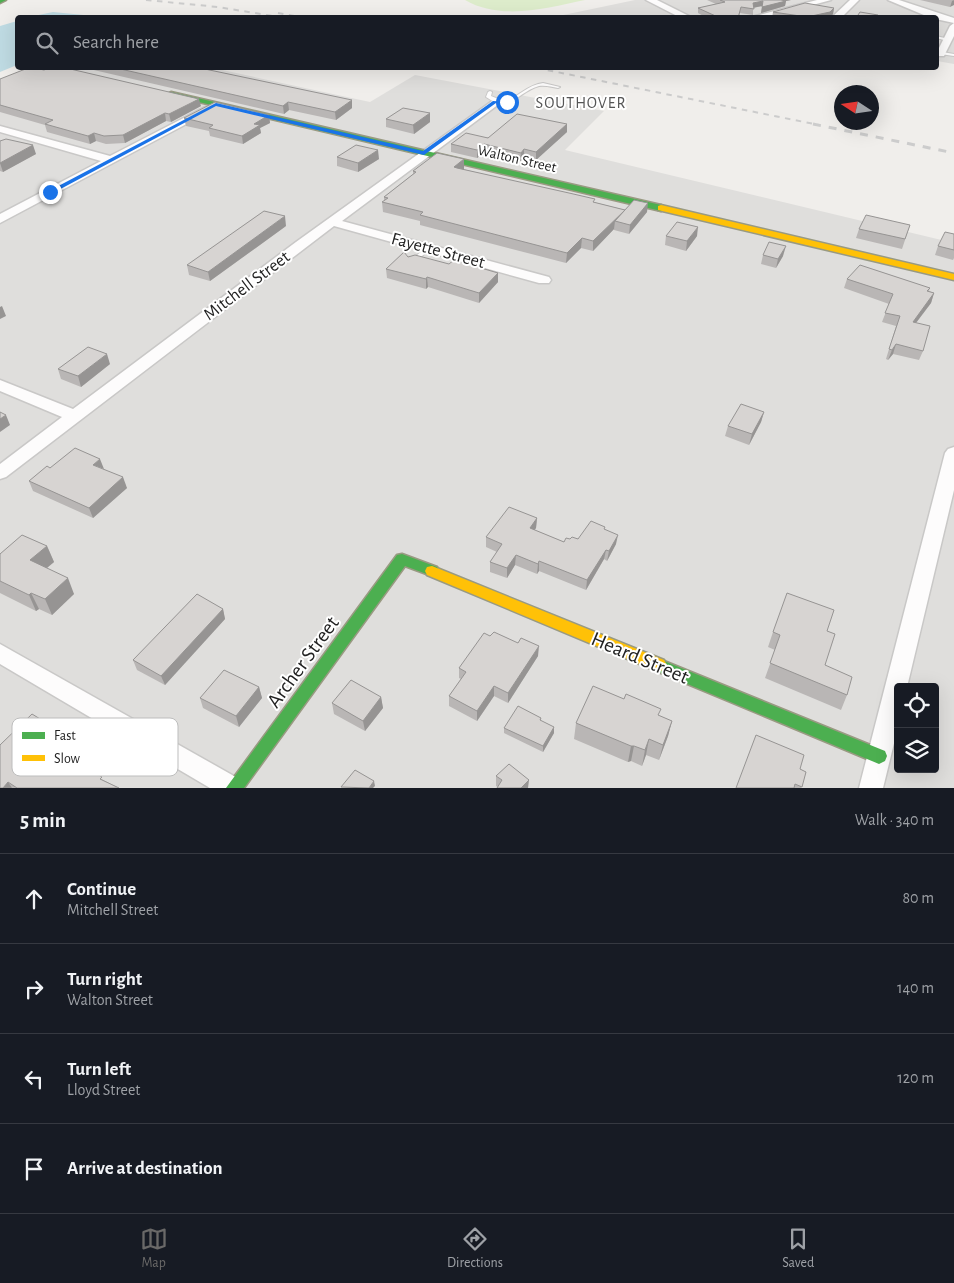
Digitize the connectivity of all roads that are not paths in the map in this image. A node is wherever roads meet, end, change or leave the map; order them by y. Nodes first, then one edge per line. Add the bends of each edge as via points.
1 (650, 0) edge
2 (827, 0) edge
3 (855, 0) edge
4 (892, 0) edge
5 (682, 15) edge
6 (764, 15) edge
7 (838, 15) edge
8 (932, 15) edge
9 (939, 17) edge
10 (954, 21) edge
11 (947, 41) edge
12 (954, 55) edge
13 (558, 87) dead end
14 (161, 91) edge
15 (493, 97) joint
16 (216, 104) junction
17 (0, 129) edge
18 (424, 153) junction
19 (112, 160) junction
20 (0, 219) edge
21 (333, 222) junction
22 (428, 248) junction
23 (410, 264) edge
24 (954, 277) edge
25 (544, 280) dead end
26 (0, 385) edge
27 (76, 417) junction
28 (954, 453) edge
29 (0, 473) edge
30 (402, 559) joint
31 (0, 653) edge
32 (112, 718) edge
33 (178, 756) edge
34 (879, 756) junction
35 (233, 788) edge
36 (871, 788) edge

1 - 5 street
2 - 6 street
3 - 7 street
4 - 8 street
9 - 10 street
11 - 12 lane
13 - 15 lane via 536,85 515,100
14 - 16 street, Walton Street
15 - 18 street, Mitchell Street
16 - 18 street, Walton Street
16 - 19 street
17 - 19 street
18 - 21 street, Mitchell Street
18 - 24 street, Walton Street
19 - 20 street
21 - 22 street, Fayette Street
21 - 27 street, Mitchell Street
22 - 23 lane
22 - 25 street, Fayette Street
26 - 27 street
27 - 29 street, Mitchell Street
28 - 34 street
30 - 34 street, Heard Street
30 - 35 street, Archer Street
31 - 32 street
33 - 35 street
34 - 36 street

